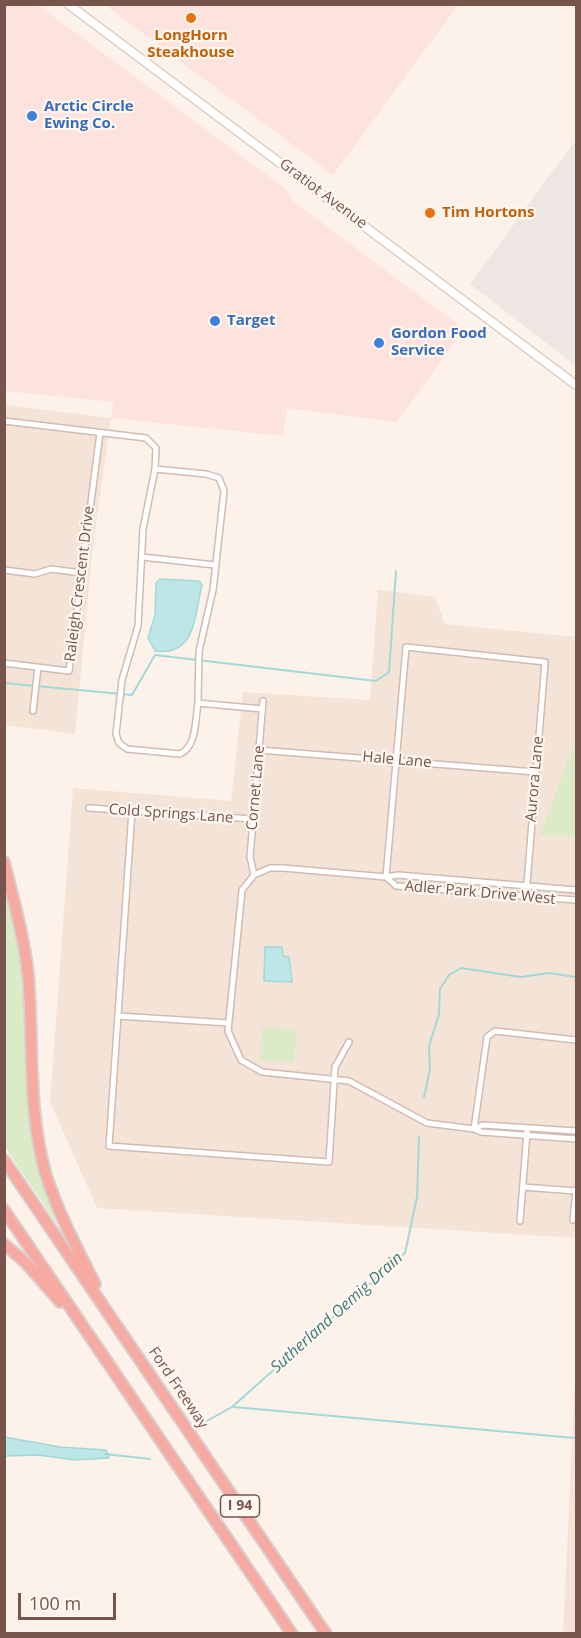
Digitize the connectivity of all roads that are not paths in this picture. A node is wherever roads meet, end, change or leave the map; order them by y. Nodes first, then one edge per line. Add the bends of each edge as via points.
1 (68, 4) edge
2 (576, 385) edge
3 (4, 421) edge
4 (100, 433) junction
5 (155, 469) junction
6 (142, 556) junction
7 (215, 565) junction
8 (4, 570) edge
9 (82, 573) junction
10 (4, 663) edge
11 (38, 667) junction
12 (263, 701) dead end
13 (198, 703) junction
14 (262, 709) junction
15 (33, 711) dead end
16 (259, 750) junction
17 (398, 760) junction
18 (536, 772) junction
19 (89, 808) dead end
20 (132, 811) junction
21 (253, 819) junction
22 (4, 862) edge
23 (254, 875) junction
24 (386, 877) junction
25 (526, 887) junction
26 (576, 890) edge
27 (526, 896) junction
28 (576, 900) edge
29 (118, 1017) junction
30 (229, 1023) junction
31 (576, 1040) edge
32 (349, 1042) dead end
33 (334, 1080) junction
34 (527, 1128) junction
35 (474, 1129) junction
36 (576, 1131) edge
37 (526, 1136) junction
38 (576, 1139) edge
39 (4, 1160) edge
40 (523, 1187) junction
41 (576, 1191) edge
42 (4, 1210) edge
43 (573, 1220) dead end
44 (520, 1221) dead end
45 (4, 1244) edge
46 (116, 1324) junction
47 (99, 1348) junction
48 (292, 1634) edge
49 (326, 1634) edge

1 - 2 main road, Gratiot Avenue
3 - 4 street
4 - 5 street via 146,438 156,448
4 - 9 street, Raleigh Crescent Drive
5 - 6 street via 147,502
5 - 7 street via 219,478 224,491
6 - 7 street
6 - 13 street via 138,626 122,680 116,734 119,743 127,749 180,754 192,742
7 - 13 street via 199,651
8 - 9 street
9 - 11 street, Raleigh Crescent Drive via 69,671
10 - 11 street, Raleigh Crescent Drive
11 - 15 street
12 - 14 street, Cornet Lane
13 - 14 street
14 - 16 street, Cornet Lane
16 - 17 street, Hale Lane
16 - 21 street, Cornet Lane
17 - 18 street, Hale Lane
17 - 18 street, Aurora Lane via 406,647 545,662
17 - 24 street
18 - 25 street, Aurora Lane
19 - 20 street, Cold Springs Lane
20 - 21 street, Cold Springs Lane
20 - 29 street
21 - 23 street, Cornet Lane via 250,857
22 - 46 highway via 28,973 33,1099 44,1165 68,1230
23 - 24 street, Adler Park Drive West via 283,867
23 - 30 street via 240,898
24 - 25 street, Adler Park Drive West
24 - 27 street, Adler Park Drive West via 396,886
25 - 26 street, Adler Park Drive West
25 - 27 street, Aurora Lane
27 - 28 street, Adler Park Drive West
29 - 30 street
29 - 33 street via 109,1146 329,1162
30 - 33 street via 241,1060 262,1072
31 - 35 street via 495,1031 487,1037
32 - 33 street via 339,1057
33 - 35 street via 348,1081 428,1123
34 - 35 street via 483,1125
34 - 36 street
34 - 37 street
35 - 37 street
37 - 38 street
37 - 40 street
39 - 46 highway, Ford Freeway / I 94
40 - 41 street
40 - 44 street
41 - 43 street
42 - 47 highway, I 94
45 - 47 highway via 39,1277
46 - 49 highway, Ford Freeway / I 94
47 - 48 highway, I 94

